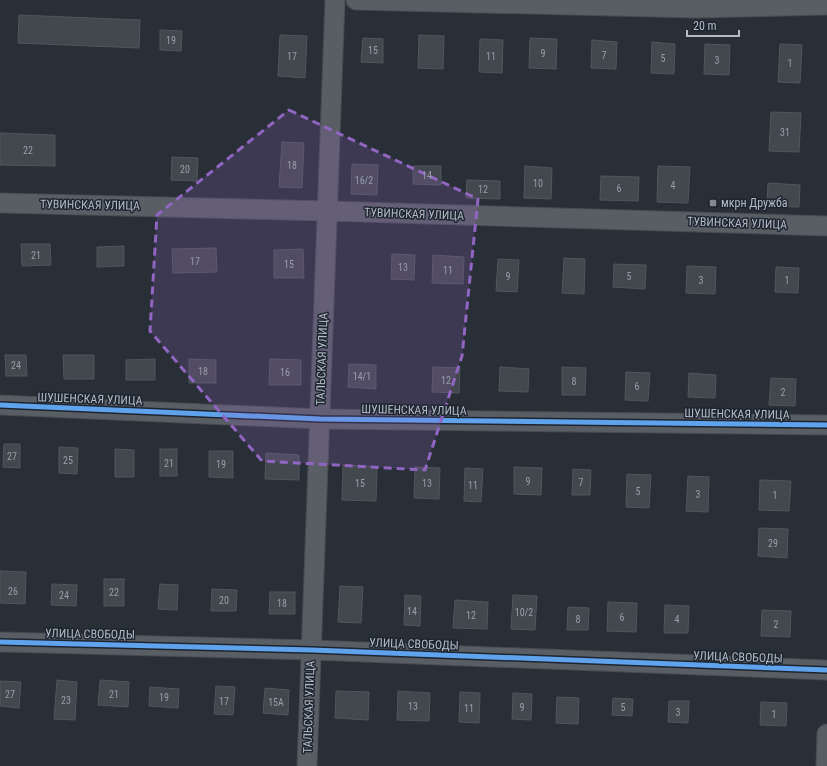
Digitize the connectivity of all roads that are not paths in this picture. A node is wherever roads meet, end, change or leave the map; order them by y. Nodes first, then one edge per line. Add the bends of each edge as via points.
1 (335, 0) edge
2 (356, 0) edge
3 (827, 5) edge
4 (0, 203) edge
5 (328, 211) junction
6 (827, 226) edge
7 (0, 405) edge
8 (320, 419) junction
9 (827, 425) edge
10 (0, 642) edge
11 (312, 650) junction
12 (827, 670) edge
13 (827, 734) edge
14 (307, 766) edge
15 (826, 766) edge

1 - 5 street, ТАЛЬСКАЯ УЛИЦА
2 - 3 street via 696,8
4 - 5 street, ТУВИНСКАЯ УЛИЦА
5 - 6 street, ТУВИНСКАЯ УЛИЦА
5 - 8 street, ТАЛЬСКАЯ УЛИЦА
7 - 8 street, ШУШЕНСКАЯ УЛИЦА
8 - 9 street, ШУШЕНСКАЯ УЛИЦА
8 - 11 street, ТАЛЬСКАЯ УЛИЦА
10 - 11 street, УЛИЦА СВОБОДЫ
11 - 12 street, УЛИЦА СВОБОДЫ
11 - 14 street, ТАЛЬСКАЯ УЛИЦА
13 - 15 street

